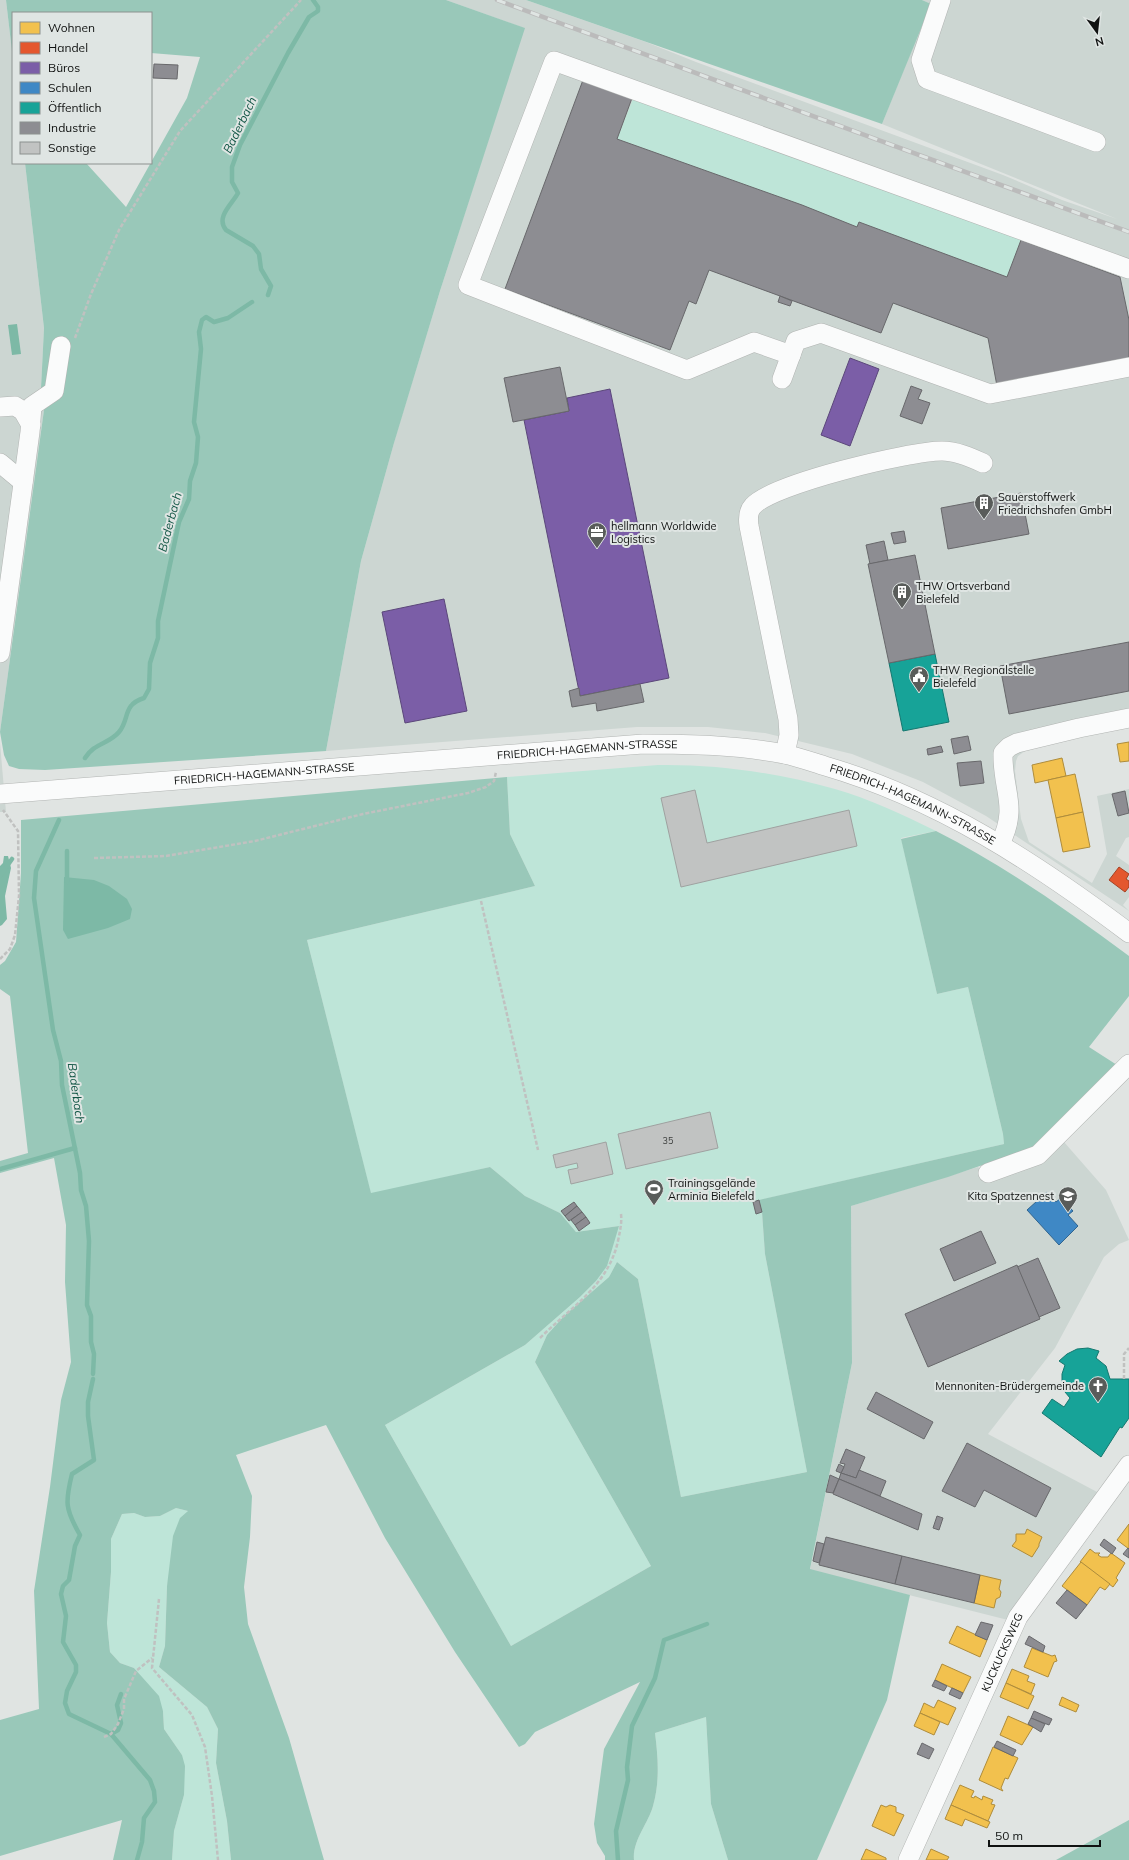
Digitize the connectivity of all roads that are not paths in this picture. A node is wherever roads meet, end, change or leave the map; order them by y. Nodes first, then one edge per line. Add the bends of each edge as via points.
1 (941, 0) edge
2 (1096, 142) dead end
3 (1129, 269) edge
4 (61, 346) road end
5 (791, 355) junction
6 (1129, 367) edge
7 (782, 380) dead end
8 (0, 407) edge
9 (31, 425) junction
10 (0, 463) edge
11 (983, 463) dead end
12 (23, 482) junction
13 (0, 653) edge
14 (1129, 718) edge
15 (785, 754) junction
16 (0, 794) edge
17 (1000, 844) junction
18 (1129, 933) edge
19 (1129, 1064) edge
20 (988, 1172) dead end
21 (1129, 1465) edge
22 (908, 1860) edge

1 - 2 street via 921,60 927,79
3 - 5 street via 554,61 468,285 687,370 754,342
4 - 9 street via 54,391 32,406
5 - 6 street via 796,341 821,333 990,394
5 - 7 street
8 - 9 street via 15,406 23,411
9 - 12 street
10 - 12 street
11 - 15 street via 966,455 944,451 911,454 865,464 807,482 760,500 752,507 748,516 749,526 788,719 790,735
12 - 13 street
14 - 17 street via 1008,747 1003,753 1003,765 1010,814
15 - 16 street, FRIEDRICH-HAGEMANN-STRASSE via 694,744 642,744
15 - 17 street, FRIEDRICH-HAGEMANN-STRASSE via 887,787
17 - 18 street, FRIEDRICH-HAGEMANN-STRASSE via 1060,882
19 - 20 street via 1038,1155
21 - 22 street, KUCKUCKSWEG via 1018,1617

